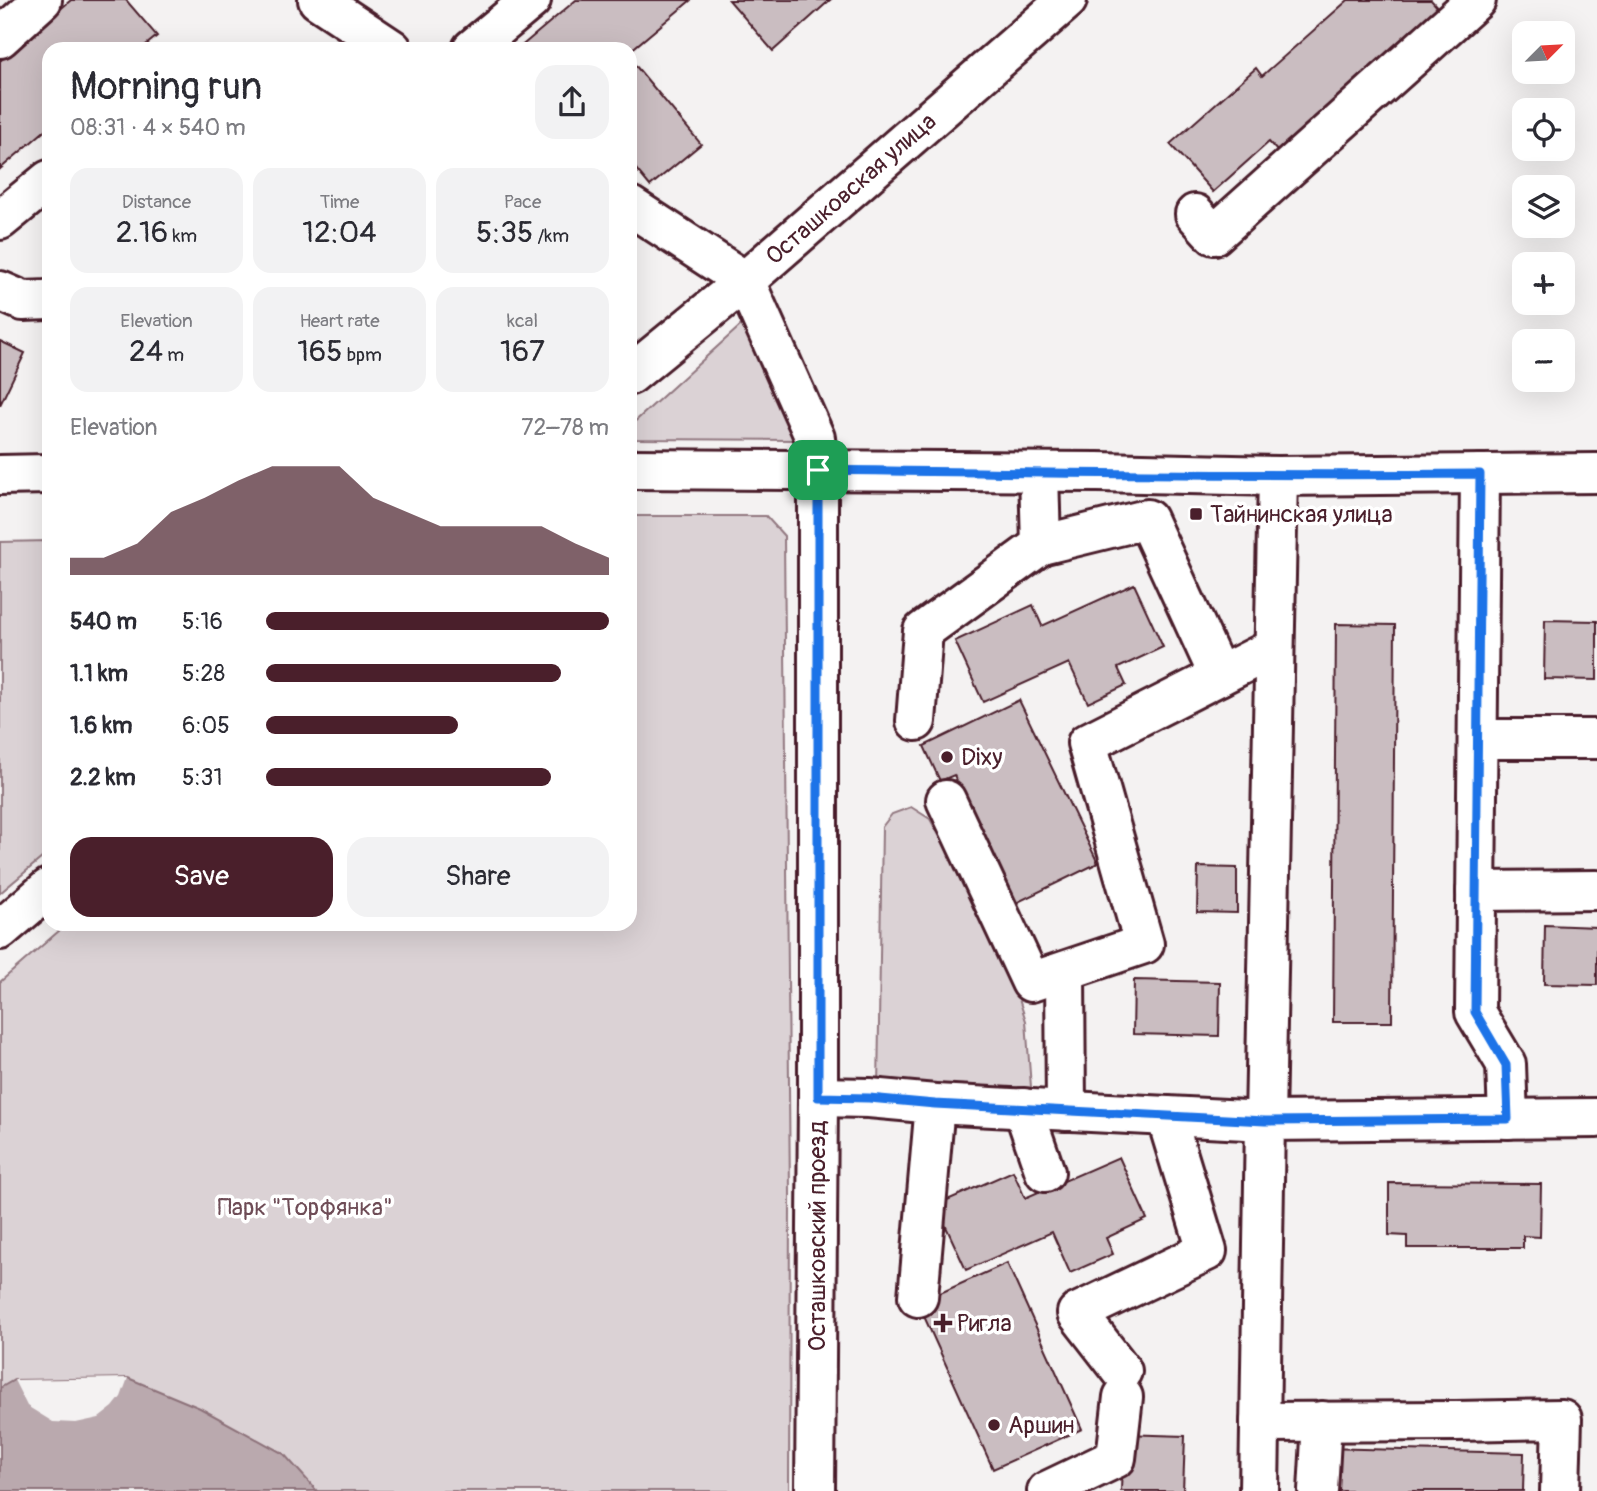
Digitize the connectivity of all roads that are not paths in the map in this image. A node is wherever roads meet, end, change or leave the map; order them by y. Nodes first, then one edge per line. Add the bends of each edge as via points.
1 (42, 0) edge
2 (318, 0) edge
3 (530, 0) edge
4 (1067, 0) edge
5 (1476, 0) edge
6 (0, 38) edge
7 (381, 42) edge
8 (480, 42) edge
9 (42, 186) edge
10 (637, 211) edge
11 (1195, 214) dead end
12 (0, 220) edge
13 (745, 281) junction
14 (0, 291) edge
15 (42, 300) edge
16 (637, 369) edge
17 (637, 469) edge
18 (818, 470) junction
19 (1039, 472) junction
20 (1597, 473) edge
21 (42, 474) edge
22 (1480, 474) junction
23 (0, 475) edge
24 (1278, 475) junction
25 (1041, 545) junction
26 (1274, 648) junction
27 (1219, 676) junction
28 (916, 721) dead end
29 (1478, 739) junction
30 (1597, 739) edge
31 (946, 800) dead end
32 (1597, 890) edge
33 (1476, 891) junction
34 (42, 894) edge
35 (0, 930) edge
36 (1065, 971) junction
37 (818, 1097) junction
38 (935, 1104) junction
39 (1023, 1108) junction
40 (1066, 1111) junction
41 (1166, 1116) junction
42 (1597, 1118) edge
43 (1508, 1119) junction
44 (1265, 1121) junction
45 (1045, 1172) dead end
46 (918, 1297) dead end
47 (1322, 1421) junction
48 (1260, 1422) junction
49 (1116, 1474) edge
50 (815, 1491) edge
51 (1047, 1491) edge
52 (1259, 1491) edge
53 (1318, 1491) edge
54 (1560, 1491) edge

1 - 6 street
2 - 7 street
3 - 8 street
4 - 13 street, Осташковская улица
5 - 11 street via 1214,235
9 - 12 street
10 - 13 street
13 - 16 street, Осташковская улица
13 - 18 street, Осташковский проезд via 815,438
14 - 15 street via 23,301
17 - 18 street
18 - 19 street
18 - 37 street, Осташковский проезд
19 - 24 street
19 - 25 street
20 - 22 street
21 - 23 street
22 - 24 street
22 - 29 street
24 - 26 street
25 - 27 street via 1147,519
25 - 28 street via 922,631
26 - 27 street
26 - 44 street
27 - 36 street via 1087,743 1144,944
29 - 30 street
29 - 33 street
31 - 36 street via 1031,982
32 - 33 street
33 - 43 street via 1475,1012 1506,1065
34 - 35 street
36 - 40 street
37 - 38 street
37 - 50 street, Осташковский проезд
38 - 39 street
38 - 46 street
39 - 40 street
39 - 45 street
40 - 41 street
41 - 44 street
41 - 49 street via 1207,1251 1077,1313 1123,1384
42 - 43 street
43 - 44 street
44 - 48 street
47 - 48 street
47 - 53 street
47 - 54 street via 1562,1419
48 - 52 street
49 - 51 street

